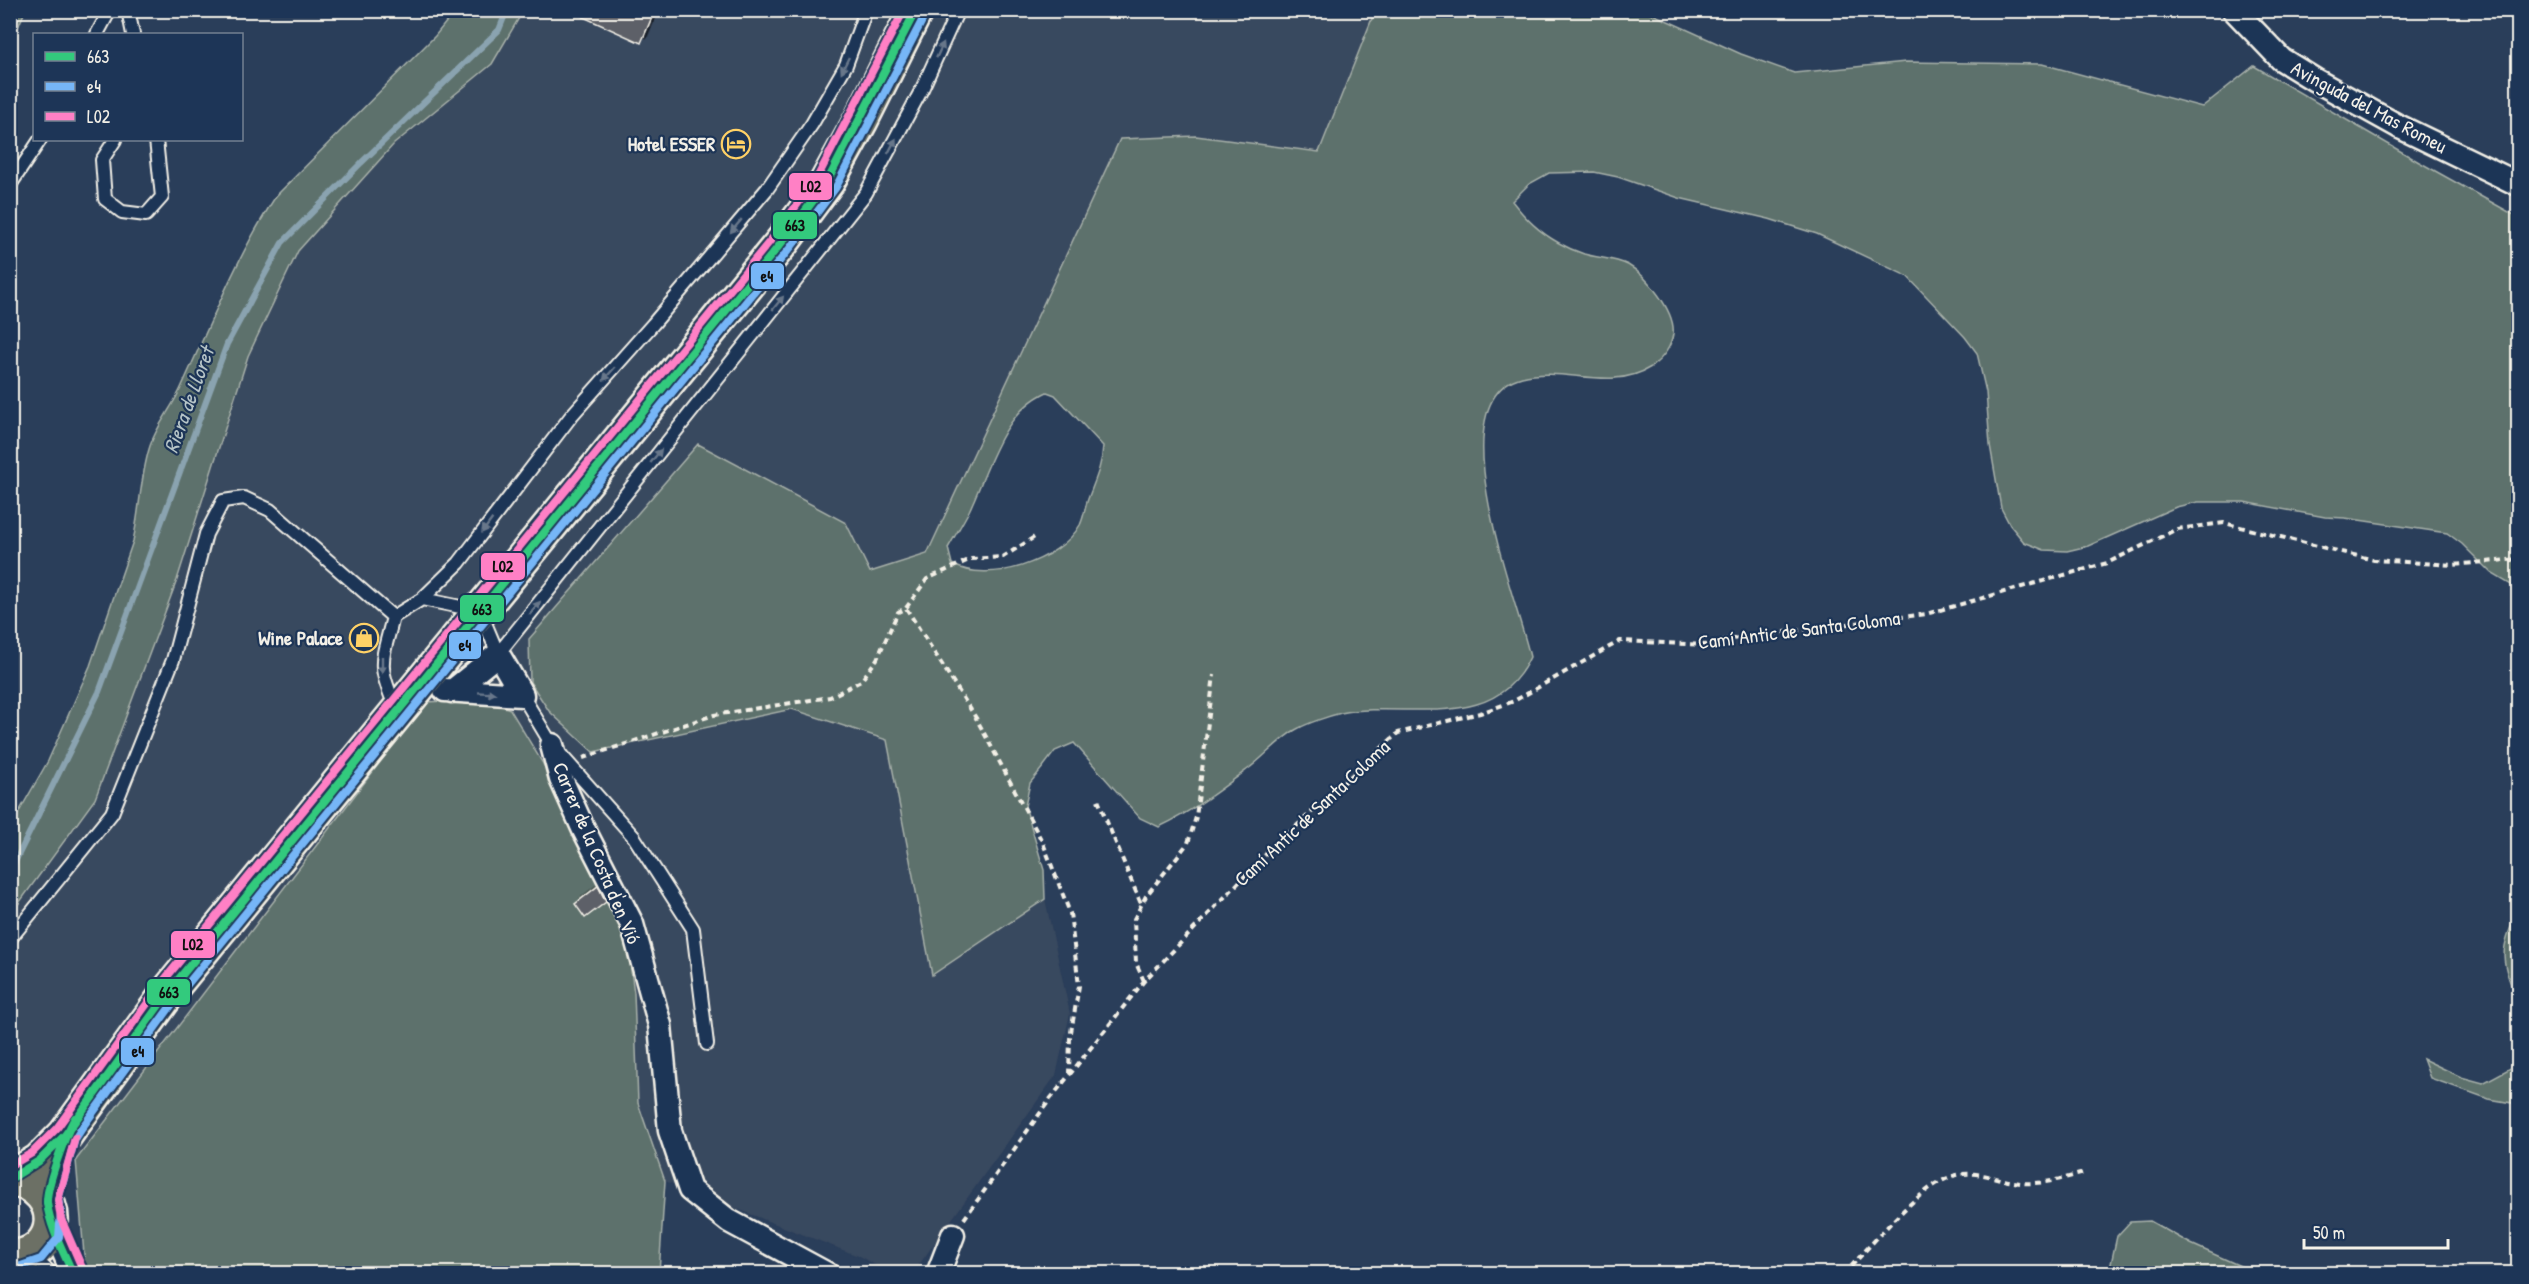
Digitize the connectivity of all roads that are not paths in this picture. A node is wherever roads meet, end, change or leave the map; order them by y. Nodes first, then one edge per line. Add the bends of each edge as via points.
1 (110, 10) edge
2 (128, 10) edge
3 (866, 10) edge
4 (916, 10) edge
5 (958, 10) edge
6 (2234, 10) edge
7 (98, 33) edge
8 (133, 33) edge
9 (39, 141) edge
10 (114, 141) edge
11 (156, 141) edge
12 (2518, 184) edge
13 (10, 185) edge
14 (422, 599) junction
15 (480, 611) junction
16 (393, 617) junction
17 (498, 654) junction
18 (452, 691) junction
19 (522, 695) junction
20 (407, 700) junction
21 (552, 745) junction
22 (10, 939) edge
23 (707, 1044) dead end
24 (65, 1135) junction
25 (11, 1179) edge
26 (49, 1211) junction
27 (953, 1235) road end
28 (26, 1262) edge
29 (73, 1274) edge
30 (826, 1274) edge
31 (938, 1274) edge

1 - 7 lane
2 - 8 lane
3 -> 14 lane via 846,65 812,124 767,189 572,415 459,563
4 - 15 main road via 827,182
17 -> 5 lane via 866,193 922,89
6 - 12 street, Avinguda del Mas Romeu via 2281,59 2315,80 2398,126
9 - 13 lane
10 - 11 lane via 102,160 105,198 122,212 146,215 162,197
14 - 15 lane
14 - 16 lane
15 - 17 lane
15 - 20 main road
16 -> 20 lane via 381,659 383,679
16 - 22 lane via 270,510 244,498 223,501 206,534 173,660 112,813
17 - 18 street
17 - 19 street
18 -> 19 street
18 - 20 street
19 - 21 lane
20 - 24 main road via 173,986
21 - 23 lane via 634,837 693,929
21 - 30 street, Carrer de la Costa d'en Vió via 561,779 583,828 633,924 660,1025 670,1131 690,1190 729,1221
24 - 25 main road via 39,1161
24 - 26 main road
25 - 26 main road via 26,1181 38,1189
26 - 28 main road via 43,1243
26 - 29 street
27 - 31 street

